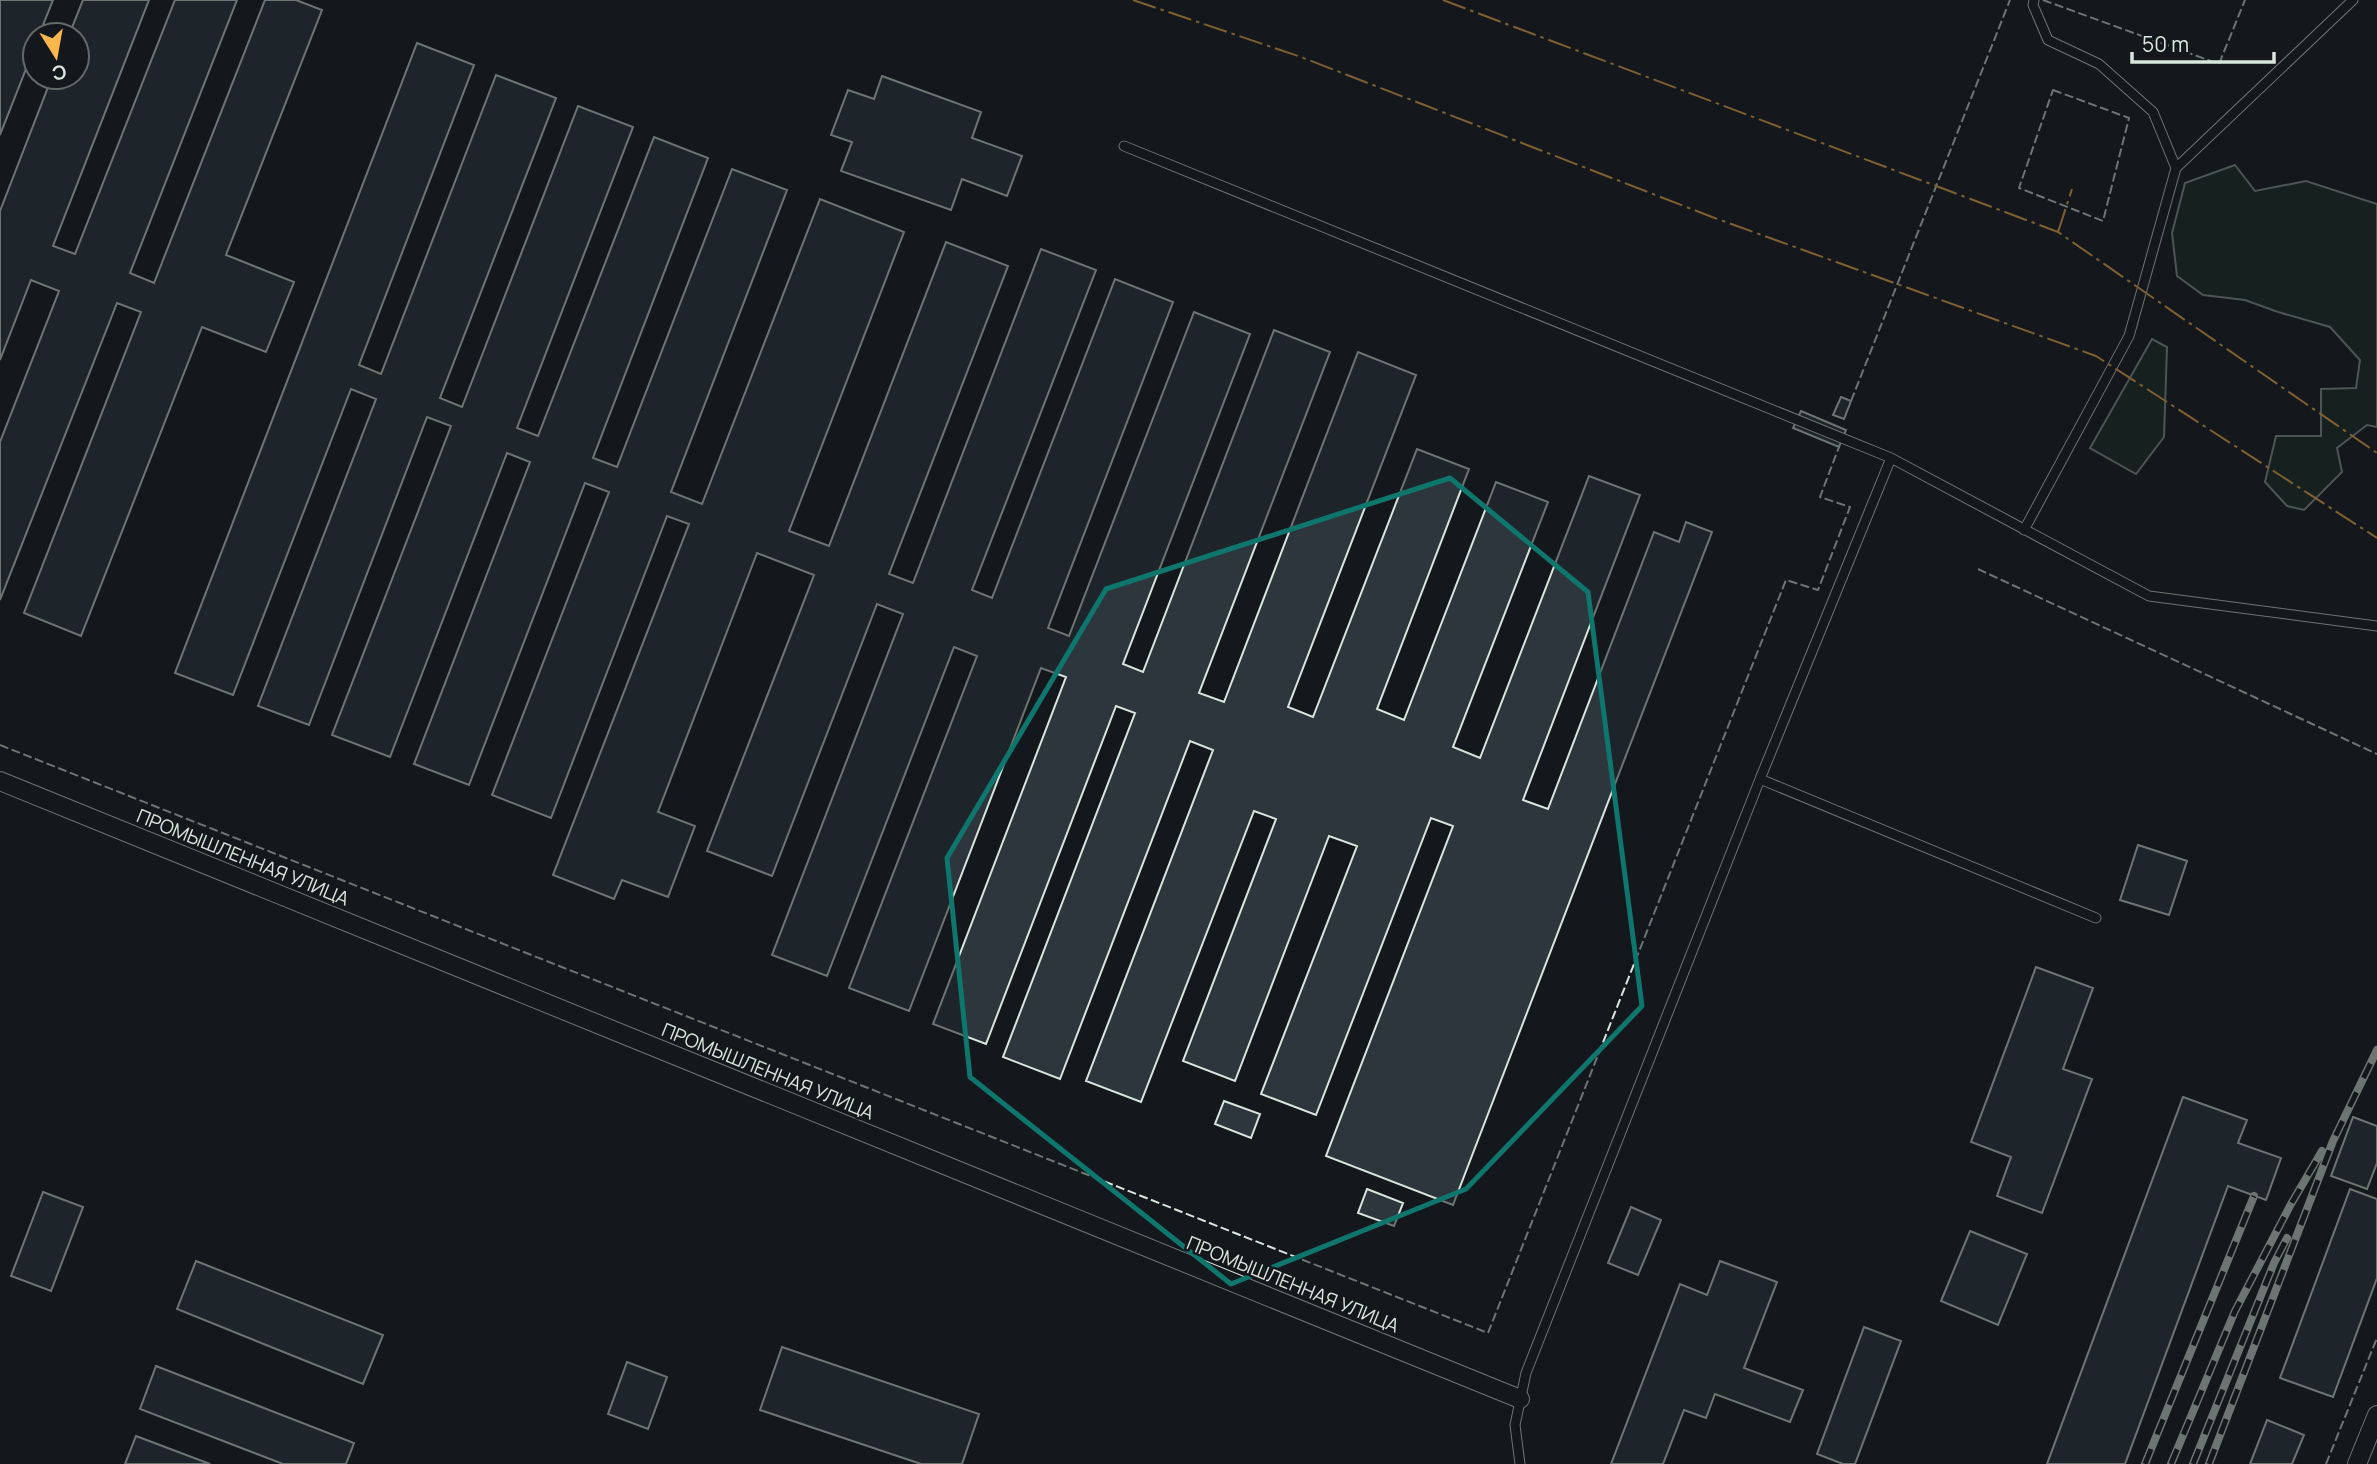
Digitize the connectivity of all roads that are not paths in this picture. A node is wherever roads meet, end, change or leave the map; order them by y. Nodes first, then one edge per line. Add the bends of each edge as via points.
1 (2034, 0) edge
2 (2353, 0) edge
3 (1124, 146) dead end
4 (2176, 168) junction
5 (1891, 458) junction
6 (2024, 530) junction
7 (2377, 626) edge
8 (1760, 779) junction
9 (0, 781) edge
10 (2096, 918) dead end
11 (1520, 1399) junction
12 (2377, 1415) edge
13 (1520, 1464) edge
14 (2357, 1464) edge

1 - 4 lane via 2048,40 2099,64 2153,112
2 - 4 lane
3 - 5 lane
4 - 6 lane via 2130,336
5 - 6 lane
5 - 8 lane
6 - 7 lane via 2149,596
8 - 10 lane
8 - 11 lane via 1525,1373
9 - 11 street, ПРОМЫШЛЕННАЯ УЛИЦА
11 - 13 lane via 1514,1425
12 - 14 street

